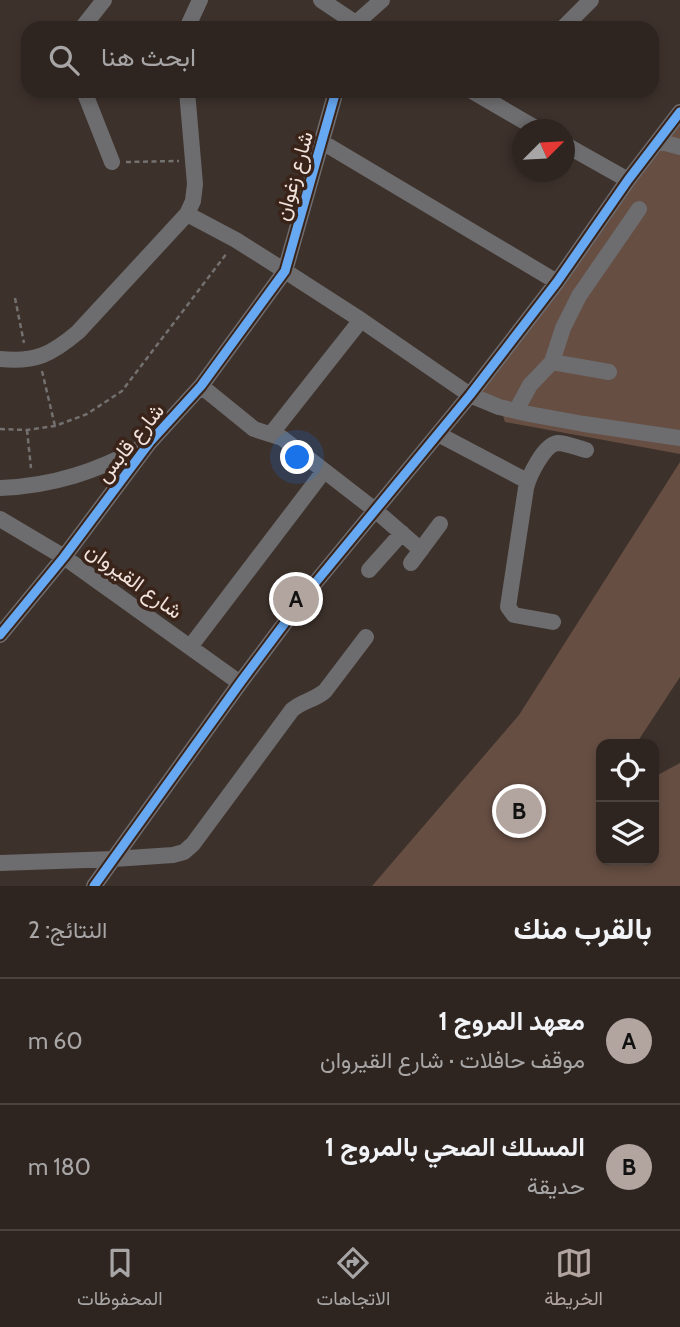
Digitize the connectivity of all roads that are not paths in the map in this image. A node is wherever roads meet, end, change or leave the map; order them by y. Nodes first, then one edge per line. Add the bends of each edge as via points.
1 (104, 0) edge
2 (200, 0) edge
3 (321, 0) edge
4 (382, 0) edge
5 (591, 0) edge
6 (88, 21) edge
7 (189, 21) edge
8 (350, 21) edge
9 (362, 21) edge
10 (570, 21) edge
11 (87, 98) edge
12 (188, 98) edge
13 (334, 98) edge
14 (498, 98) edge
15 (680, 112) edge
16 (525, 119) edge
17 (658, 141) junction
18 (321, 142) junction
19 (680, 147) edge
20 (575, 150) edge
21 (112, 162) road end
22 (628, 180) junction
23 (639, 209) dead end
24 (187, 214) junction
25 (285, 271) junction
26 (557, 282) junction
27 (361, 320) junction
28 (0, 359) edge
29 (552, 362) junction
30 (609, 372) dead end
31 (201, 386) junction
32 (470, 395) junction
33 (516, 411) junction
34 (271, 434) junction
35 (438, 434) junction
36 (680, 438) edge
37 (150, 442) junction
38 (586, 450) dead end
39 (324, 471) junction
40 (527, 481) junction
41 (0, 488) edge
42 (375, 510) junction
43 (0, 519) edge
44 (440, 524) dead end
45 (402, 533) junction
46 (421, 550) junction
47 (64, 557) junction
48 (411, 564) dead end
49 (369, 570) dead end
50 (553, 622) dead end
51 (0, 635) edge
52 (366, 637) dead end
53 (190, 647) junction
54 (240, 683) junction
55 (114, 859) junction
56 (0, 863) edge
57 (94, 886) edge

1 - 6 street
2 - 7 street
3 - 8 street
4 - 9 street
5 - 10 street
11 - 21 street
12 - 24 street via 195,184
13 - 18 street, شارع زغوان
14 - 16 street
15 - 17 street
17 - 19 street
17 - 22 street
18 - 25 street, شارع زغوان
18 - 26 street
20 - 22 street
22 - 26 street
23 - 29 street via 571,310
24 - 25 street
24 - 28 street via 59,349 34,359
25 - 27 street
25 - 31 street, شارع قابس
26 - 32 street
27 - 32 street
27 - 34 street
29 - 30 street
29 - 33 street via 530,385
31 - 34 street via 254,429
31 - 37 street, شارع قابس
32 - 33 street
32 - 35 street
33 - 36 street
34 - 39 street
35 - 40 street
35 - 42 street
37 - 41 street via 74,477
37 - 47 street, شارع قابس
38 - 40 street via 559,443 550,446
39 - 42 street
39 - 53 street
40 - 50 street via 508,607 514,615
42 - 45 street
42 - 54 street
43 - 47 street, شارع القيروان
44 - 46 street
45 - 46 street
45 - 49 street
46 - 48 street
47 - 51 street, شارع قابس
47 - 53 street, شارع القيروان
52 - 55 street via 321,695 292,710 189,848 173,855
53 - 54 street, شارع القيروان
54 - 55 street
55 - 56 street
55 - 57 street

